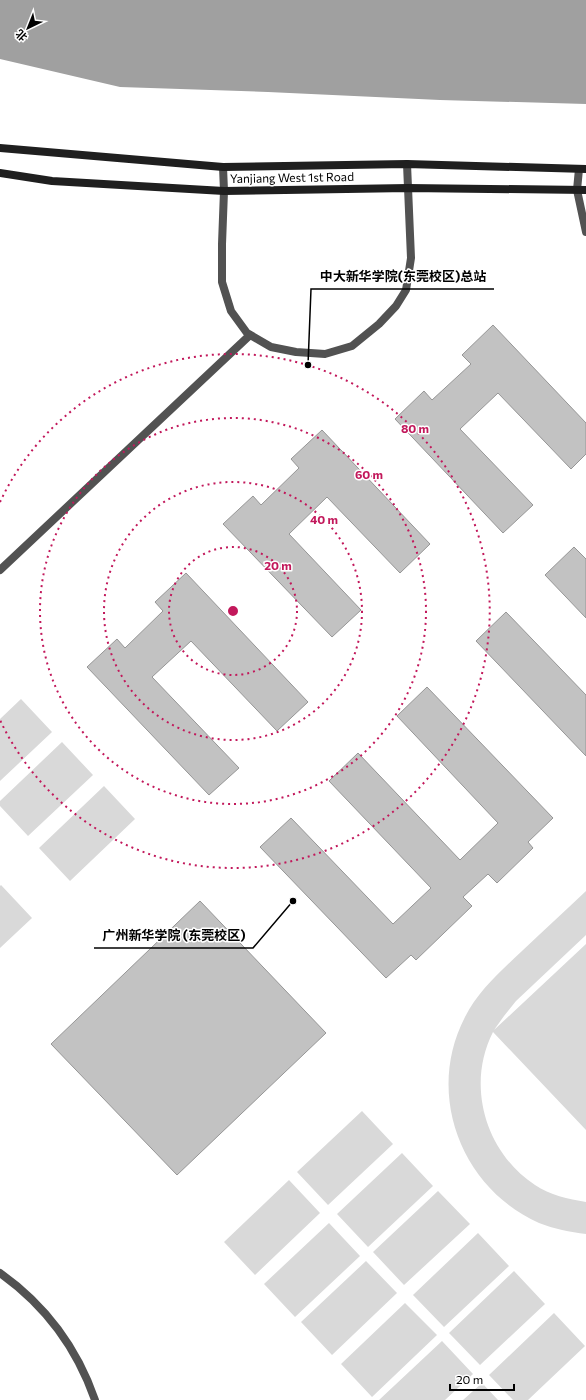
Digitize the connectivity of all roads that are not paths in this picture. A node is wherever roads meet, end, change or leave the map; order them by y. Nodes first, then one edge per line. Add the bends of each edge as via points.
1 (0, 148) edge
2 (407, 164) junction
3 (223, 167) junction
4 (582, 169) edge
5 (0, 173) edge
6 (408, 188) junction
7 (577, 190) junction
8 (586, 190) edge
9 (224, 191) junction
10 (586, 232) edge
11 (250, 335) junction
12 (0, 570) edge
13 (0, 1273) edge
14 (95, 1400) edge

1 - 3 street, Yanjiang West 1st Road
2 - 3 street, Yanjiang West 1st Road
2 - 4 street, Yanjiang West 1st Road
2 - 6 street
3 - 9 street
4 - 7 street
5 - 9 street, Yanjiang West 1st Road via 52,181
6 - 7 street, Yanjiang West 1st Road
6 - 9 street, Yanjiang West 1st Road
6 - 11 street via 411,258 406,290 396,306 379,324 352,346 325,354 271,347
7 - 8 street, Yanjiang West 1st Road
7 - 10 street
9 - 11 street via 222,282 231,312
11 - 12 street
13 - 14 street via 43,1310 64,1336

